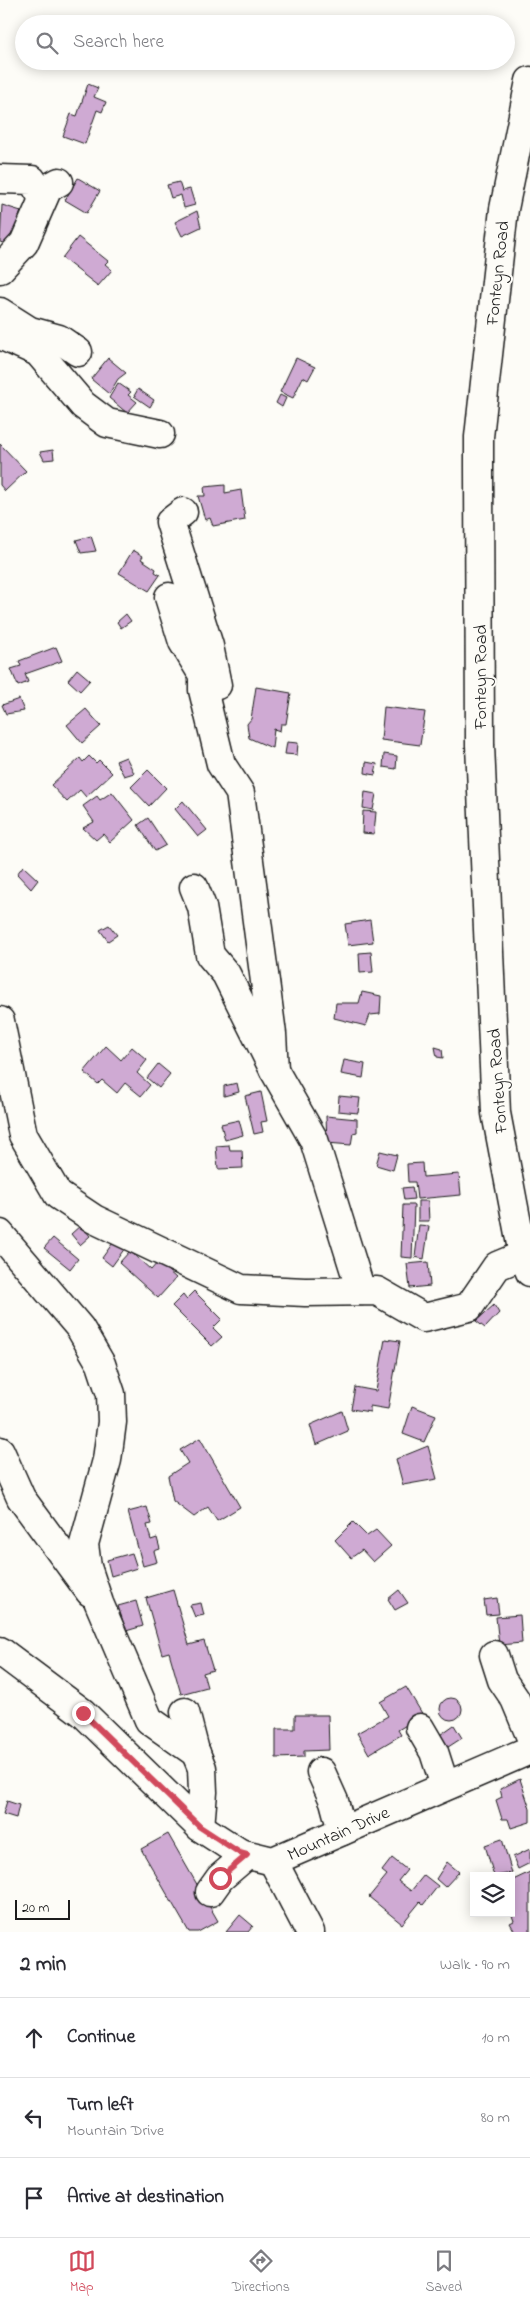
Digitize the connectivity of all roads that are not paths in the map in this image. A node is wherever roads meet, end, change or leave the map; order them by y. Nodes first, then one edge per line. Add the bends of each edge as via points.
1 (530, 81) edge
2 (0, 179) edge
3 (0, 269) edge
4 (0, 312) edge
5 (0, 336) edge
6 (78, 352) dead end
7 (160, 434) dead end
8 (183, 512) dead end
9 (169, 597) dead end
10 (240, 793) junction
11 (194, 887) dead end
12 (0, 1021) edge
13 (274, 1070) junction
14 (0, 1234) edge
15 (526, 1263) edge
16 (361, 1291) junction
17 (0, 1451) edge
18 (101, 1608) junction
19 (0, 1651) edge
20 (494, 1655) dead end
21 (185, 1712) dead end
22 (420, 1728) dead end
23 (530, 1735) edge
24 (530, 1750) edge
25 (196, 1753) junction
26 (321, 1772) dead end
27 (445, 1786) junction
28 (200, 1827) junction
29 (342, 1831) junction
30 (260, 1858) junction
31 (210, 1892) dead end
32 (310, 1932) edge

1 - 15 street, Fonteyn Road via 504,209 480,437 480,745 496,1113
2 - 3 street via 32,180 51,190 24,243
4 - 6 street via 30,331 59,339
5 - 7 street via 38,352 83,405 107,423
8 - 10 street via 170,522 209,646 230,737 242,768
9 - 10 street via 183,642 203,675 203,690 222,764
10 - 13 street
11 - 13 street via 202,907 210,955 226,974
12 - 16 street via 23,1135 58,1195 94,1219 242,1289
13 - 16 street via 314,1140
14 - 18 street via 80,1328 101,1364 111,1394 112,1422 107,1460 84,1544 87,1568
15 - 16 street via 497,1266 469,1307 424,1318 377,1291
17 - 18 street via 21,1498
18 - 25 street via 149,1720
19 - 28 street via 83,1713
20 - 23 street via 502,1680 515,1699
21 - 25 street
22 - 27 street via 434,1752
24 - 27 street, Mountain Drive
25 - 28 street via 202,1768
26 - 29 street via 334,1801
27 - 29 street, Mountain Drive
28 - 30 street via 240,1853
29 - 30 street, Mountain Drive
30 - 31 street, Mountain Drive via 220,1878
30 - 32 street

